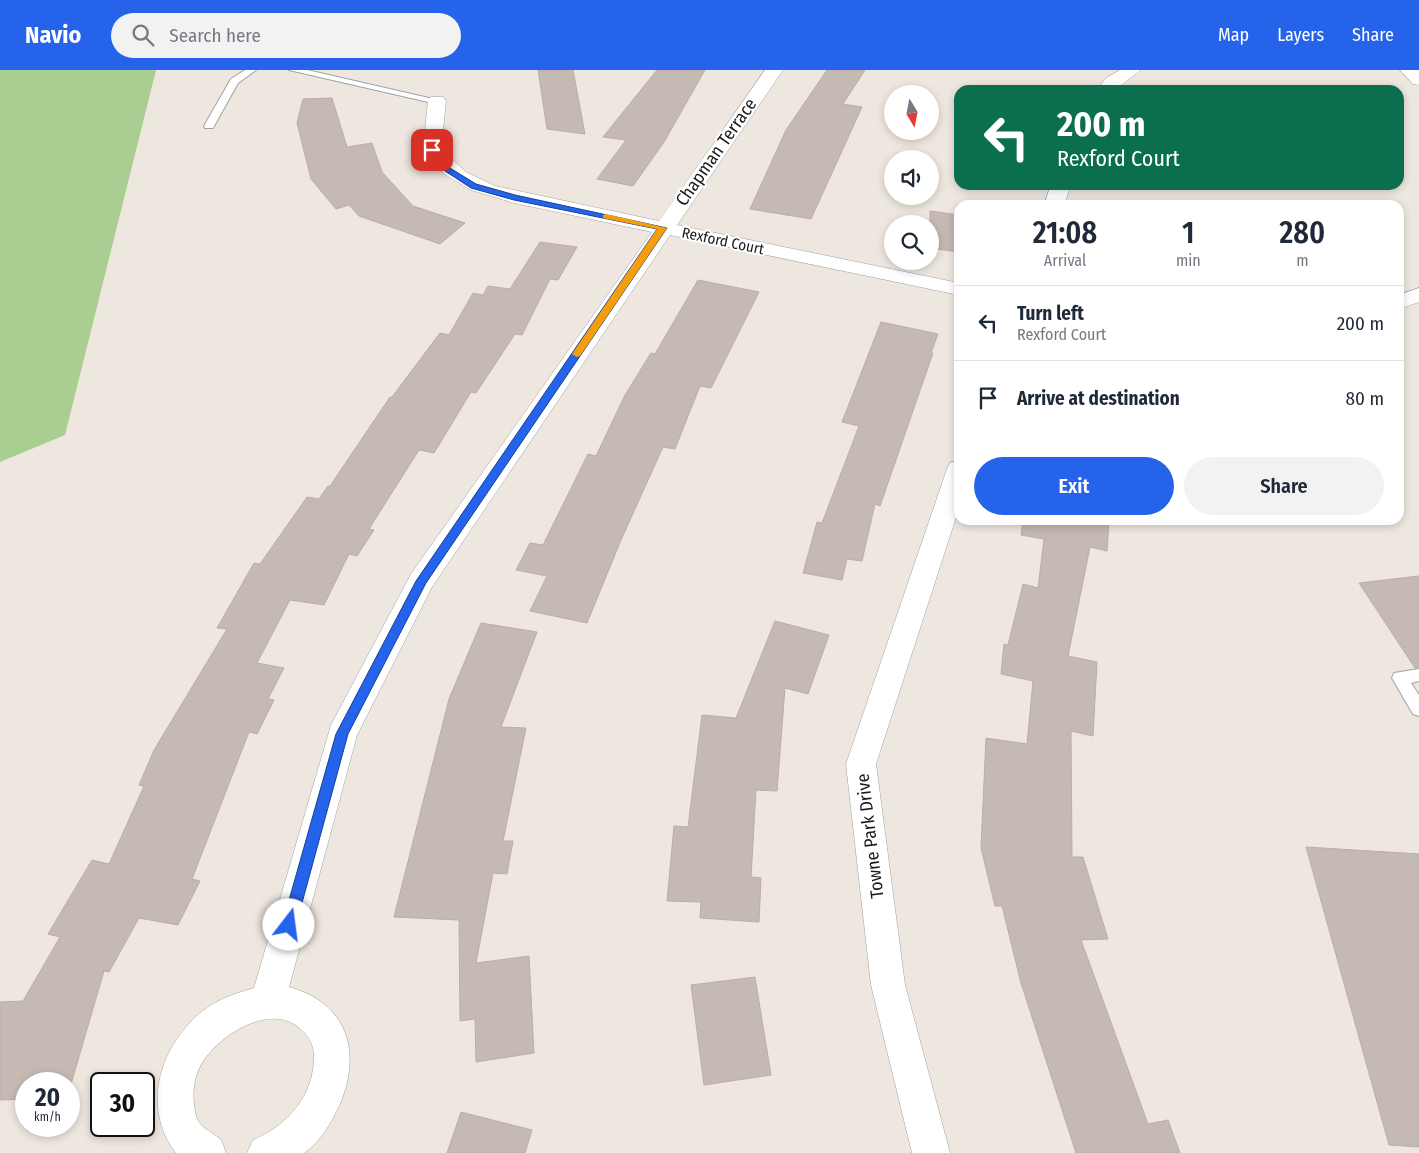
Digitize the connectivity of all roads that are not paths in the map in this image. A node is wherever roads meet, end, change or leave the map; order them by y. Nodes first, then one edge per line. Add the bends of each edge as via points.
1 (251, 70) edge
2 (294, 70) edge
3 (774, 70) edge
4 (1132, 70) edge
5 (1408, 70) edge
6 (1419, 80) edge
7 (1110, 85) edge
8 (437, 101) joint
9 (209, 126) dead end
10 (663, 228) junction
11 (954, 288) edge
12 (1419, 294) edge
13 (1404, 300) edge
14 (954, 484) edge
15 (1419, 676) edge
16 (1419, 709) edge
17 (267, 1002) junction
18 (207, 1153) edge
19 (266, 1153) edge
20 (931, 1153) edge

1 - 9 lane via 234,81
2 - 8 lane
3 - 10 street, Chapman Terrace
4 - 7 street
5 - 6 street
8 - 10 street, Rexford Court via 432,150 448,169 473,186
10 - 11 street, Rexford Court
10 - 17 street, Chapman Terrace via 421,581 342,734
12 - 13 street
14 - 20 street, Towne Park Drive via 861,764 888,985
15 - 16 lane via 1400,678
17 - 18 street via 243,1006 220,1019 200,1037 185,1059 175,1084 175,1109 181,1131 196,1148
17 - 19 street via 292,1004 313,1015 327,1034 334,1057 330,1085 317,1112 297,1135

